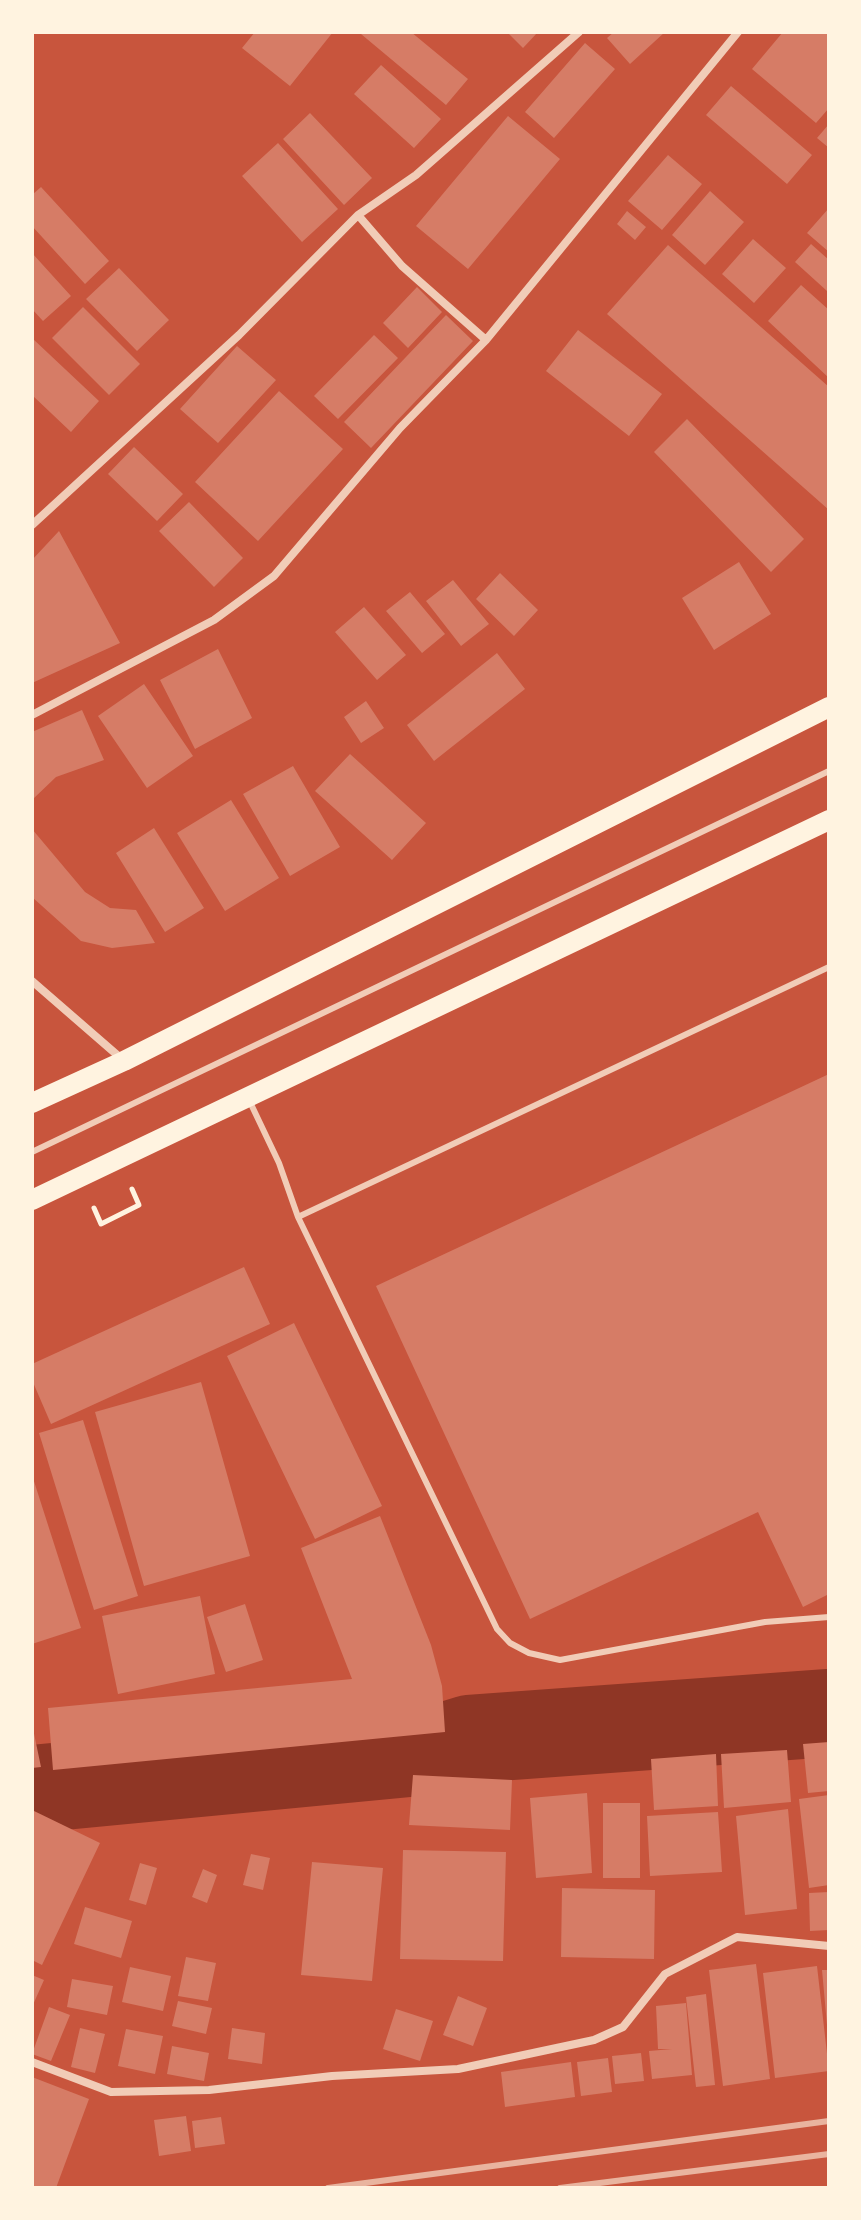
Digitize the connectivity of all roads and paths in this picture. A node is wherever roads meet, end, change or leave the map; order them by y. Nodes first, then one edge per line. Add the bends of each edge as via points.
1 (579, 32) edge
2 (738, 32) edge
3 (358, 215) junction
4 (486, 340) junction
5 (32, 525) edge
6 (829, 707) edge
7 (32, 715) edge
8 (829, 771) edge
9 (829, 820) edge
10 (829, 967) edge
11 (32, 981) edge
12 (124, 1061) junction
13 (247, 1097) junction
14 (32, 1103) edge
15 (32, 1152) edge
16 (32, 1200) edge
17 (139, 1205) dead end
18 (97, 1214) dead end
19 (298, 1217) junction
20 (829, 1617) edge
21 (829, 1946) edge
22 (32, 2062) edge

1 - 3 street via 416,175
2 - 4 street
3 - 4 street via 402,266
3 - 5 street via 239,335
4 - 7 street via 400,428 274,576 214,620
6 - 12 main road
8 - 15 lane
9 - 13 main road
10 - 19 lane
11 - 12 street
12 - 14 main road
13 - 16 main road
13 - 19 lane
17 - 18 path via 101,1224
19 - 20 lane via 497,1629 510,1643 560,1660 765,1622
21 - 22 street via 737,1937 665,1974 623,2027 594,2040 458,2069 209,2090 111,2092

